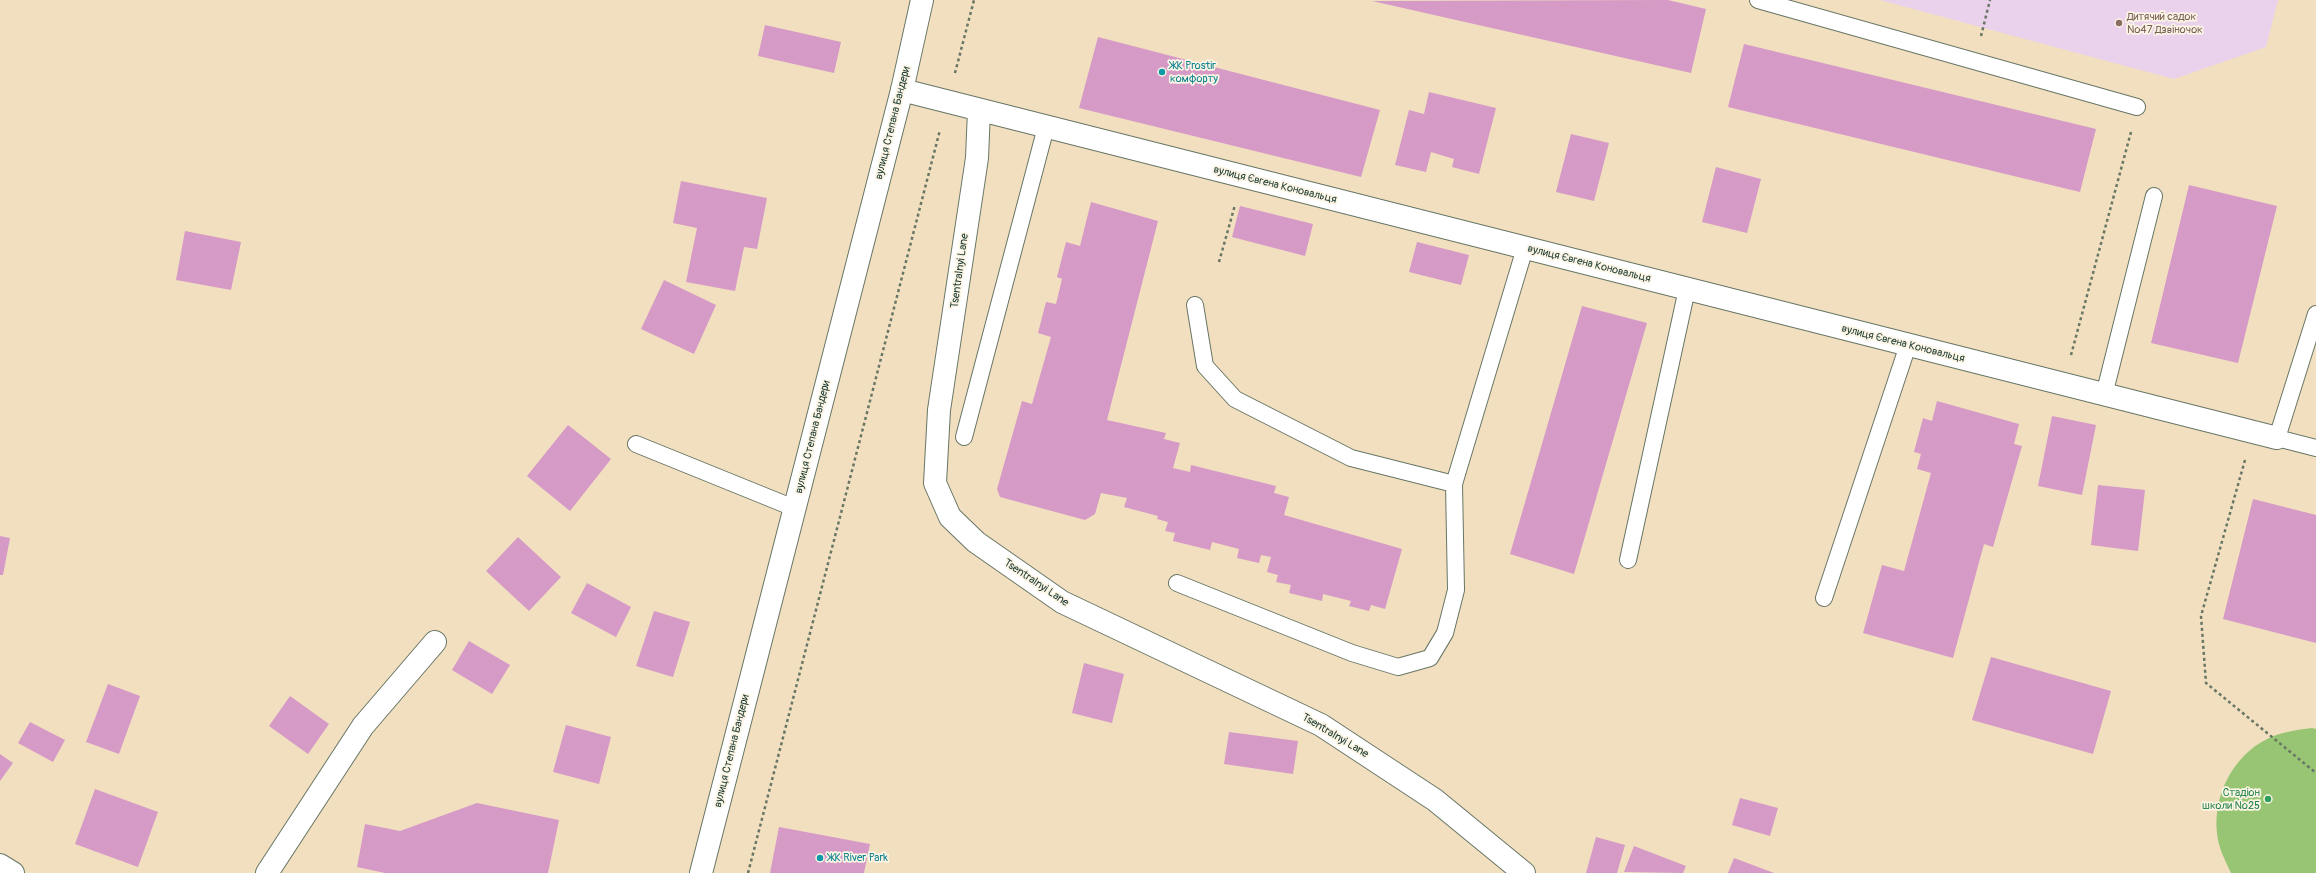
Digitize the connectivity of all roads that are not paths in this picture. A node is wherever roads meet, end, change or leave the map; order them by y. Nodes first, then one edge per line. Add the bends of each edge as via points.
1 (922, 0) edge
2 (1758, 0) edge
3 (902, 90) junction
4 (2137, 107) road end
5 (979, 110) junction
6 (1046, 127) junction
7 (2154, 196) dead end
8 (1525, 248) junction
9 (1687, 289) junction
10 (1195, 305) dead end
11 (2316, 314) edge
12 (1908, 345) junction
13 (2104, 395) junction
14 (964, 437) dead end
15 (2277, 438) junction
16 (636, 444) dead end
17 (2316, 448) edge
18 (1454, 484) junction
19 (794, 508) junction
20 (1628, 560) dead end
21 (1177, 583) dead end
22 (1824, 598) dead end
23 (435, 642) dead end
24 (0, 865) edge
25 (13, 873) edge
26 (267, 873) edge
27 (701, 873) edge
28 (1524, 873) edge

1 - 3 street, вулиця Степана Бандери
2 - 4 lane
3 - 5 street, вулиця Євгена Коновальця
3 - 19 street, вулиця Степана Бандери
5 - 6 street, вулиця Євгена Коновальця
5 - 28 street, Tsentralnyi Lane via 977,158 940,410 936,483 950,517 976,542 1062,602 1321,725 1435,800
6 - 8 street, вулиця Євгена Коновальця
6 - 14 lane
7 - 13 lane
8 - 9 street, вулиця Євгена Коновальця
8 - 18 lane
9 - 12 street, вулиця Євгена Коновальця
9 - 20 lane
10 - 18 lane via 1205,366 1234,400 1351,458
11 - 15 lane
12 - 13 street, вулиця Євгена Коновальця
12 - 22 lane
13 - 15 street, вулиця Євгена Коновальця
15 - 17 lane
16 - 19 lane
18 - 21 lane via 1456,590 1445,633 1430,658 1398,666 1352,653
19 - 27 street, вулиця Степана Бандери
23 - 26 street via 363,726
24 - 25 street

